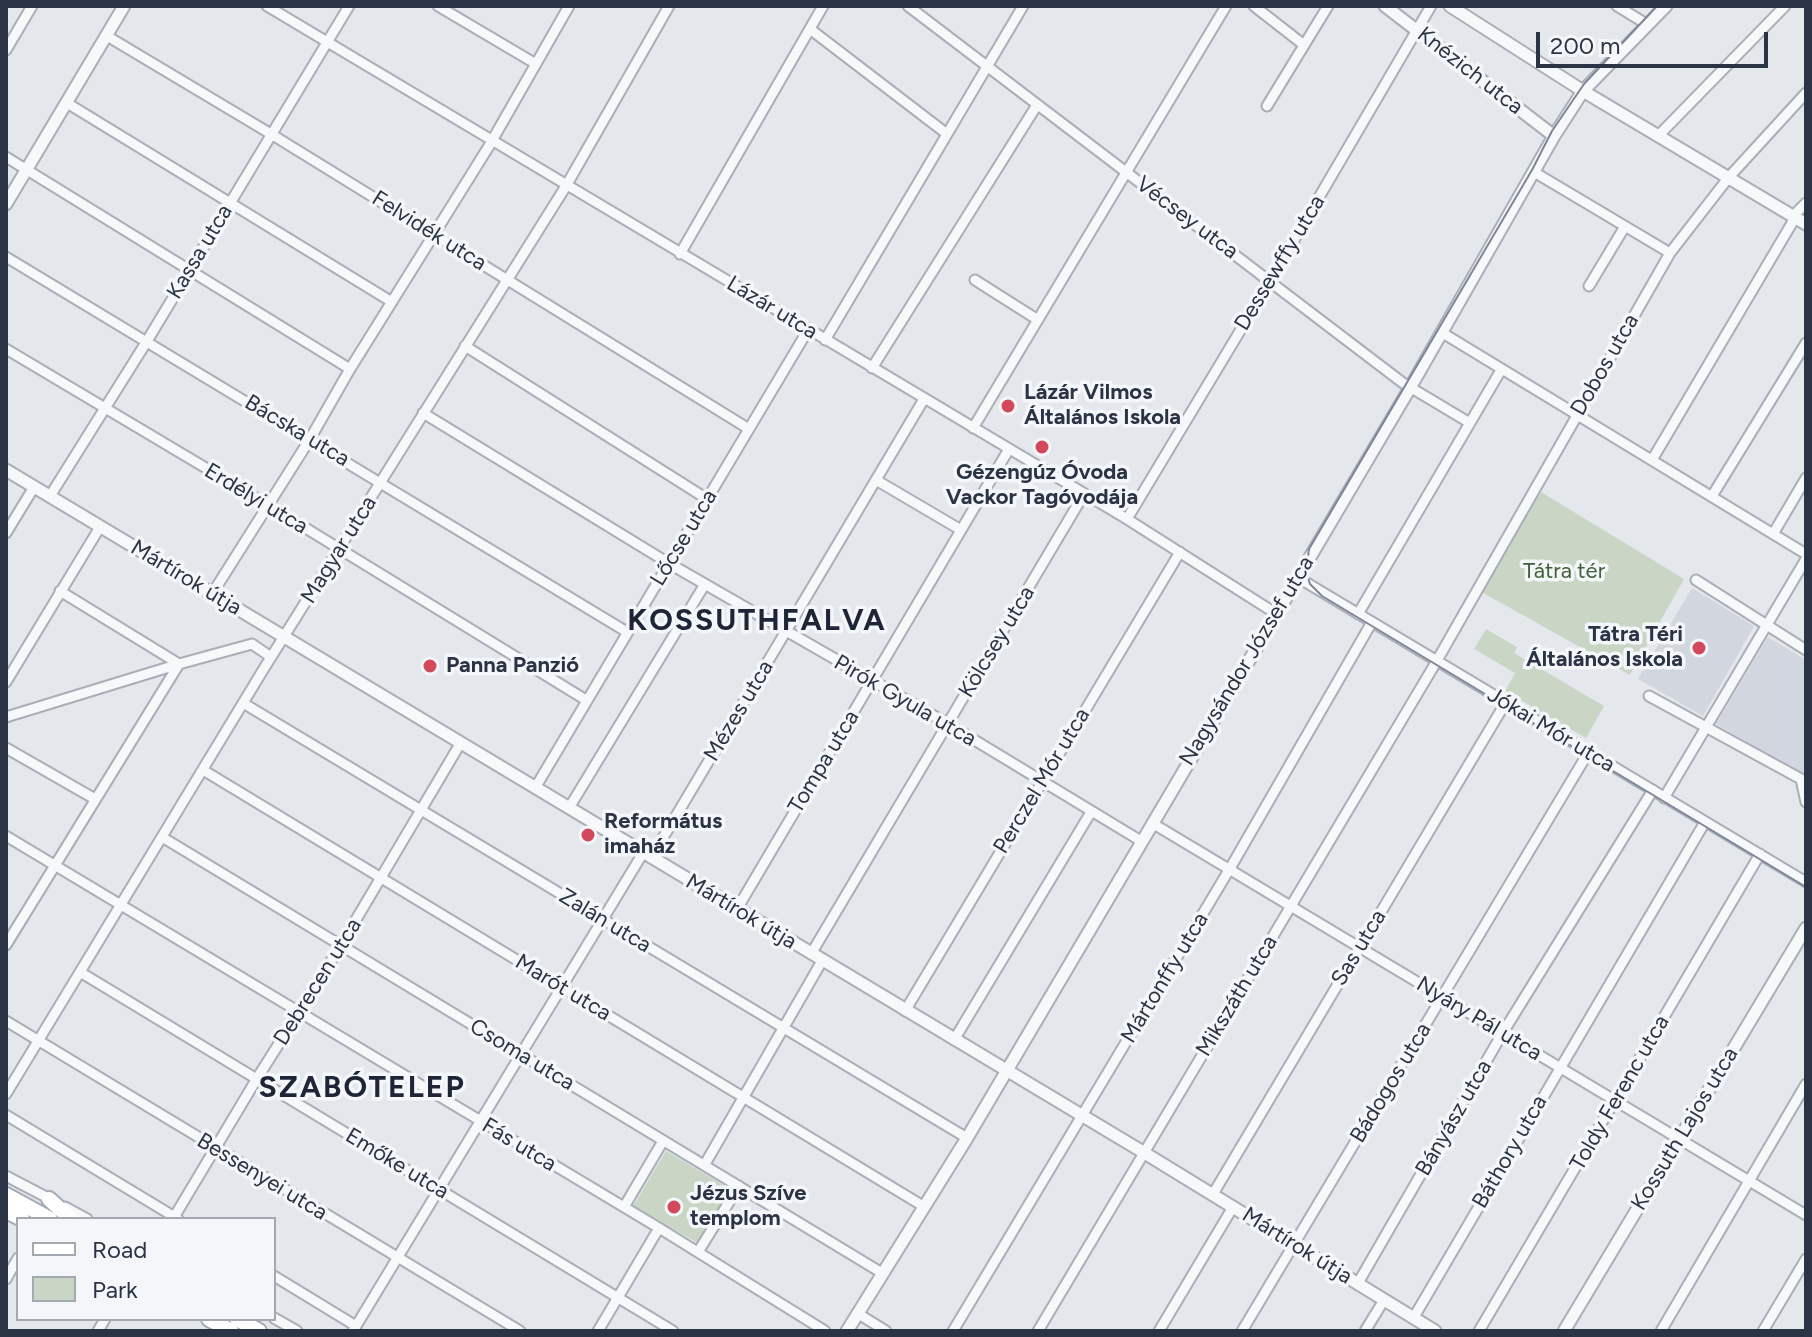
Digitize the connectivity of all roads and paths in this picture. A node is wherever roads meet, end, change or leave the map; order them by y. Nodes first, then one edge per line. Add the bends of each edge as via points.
1 (32, 6) edge
2 (124, 6) edge
3 (267, 6) edge
4 (349, 6) edge
5 (438, 6) edge
6 (569, 6) edge
7 (669, 6) edge
8 (823, 6) edge
9 (908, 6) edge
10 (1023, 6) edge
11 (1226, 6) edge
12 (1254, 6) edge
13 (1328, 6) edge
14 (1385, 6) edge
15 (1431, 6) edge
16 (1450, 6) edge
17 (1617, 6) edge
18 (1666, 6) edge
19 (1785, 6) edge
20 (1648, 25) junction
21 (810, 29) junction
22 (1417, 30) junction
23 (107, 36) junction
24 (329, 41) junction
25 (1304, 45) junction
26 (6, 50) edge
27 (536, 64) junction
28 (987, 67) junction
29 (1583, 91) junction
30 (1806, 93) edge
31 (67, 103) junction
32 (1037, 105) junction
33 (1267, 106) dead end
34 (271, 134) junction
35 (947, 134) junction
36 (1659, 135) junction
37 (1554, 136) junction
38 (492, 140) junction
39 (6, 157) edge
40 (26, 169) junction
41 (1126, 171) junction
42 (1534, 172) junction
43 (1729, 177) junction
44 (566, 186) junction
45 (231, 201) junction
46 (1806, 203) edge
47 (6, 204) edge
48 (1793, 216) junction
49 (1806, 224) edge
50 (1624, 228) junction
51 (434, 234) junction
52 (1670, 253) junction
53 (680, 254) junction
54 (6, 257) edge
55 (189, 270) junction
56 (507, 280) junction
57 (975, 280) dead end
58 (1270, 281) junction
59 (1589, 286) dead end
60 (392, 302) junction
61 (1038, 320) junction
62 (808, 330) junction
63 (1441, 332) junction
64 (825, 340) junction
65 (147, 341) junction
66 (1806, 343) edge
67 (465, 346) junction
68 (6, 349) edge
69 (872, 368) junction
70 (350, 369) junction
71 (1501, 370) junction
72 (1410, 388) junction
73 (924, 399) junction
74 (105, 409) junction
75 (423, 413) junction
76 (1576, 415) junction
77 (1470, 423) junction
78 (973, 428) junction
79 (749, 429) junction
80 (310, 439) junction
81 (1009, 449) junction
82 (1652, 460) junction
83 (6, 470) edge
84 (1806, 478) edge
85 (876, 480) junction
86 (381, 482) junction
87 (34, 487) junction
88 (1084, 494) junction
89 (50, 496) junction
90 (1712, 496) junction
91 (707, 499) junction
92 (268, 505) junction
93 (1127, 519) junction
94 (100, 527) junction
95 (961, 530) junction
96 (6, 533) edge
97 (1773, 534) junction
98 (339, 550) junction
99 (1180, 552) junction
100 (1806, 557) edge
101 (670, 564) junction
102 (1297, 577) junction
103 (1696, 580) dead end
104 (705, 584) junction
105 (60, 591) junction
106 (212, 594) junction
107 (1275, 613) junction
108 (1358, 614) junction
109 (1372, 622) junction
110 (1765, 624) junction
111 (627, 632) junction
112 (787, 633) junction
113 (285, 636) junction
114 (1806, 650) edge
115 (271, 657) junction
116 (1437, 661) junction
117 (179, 664) junction
118 (151, 673) junction
119 (872, 681) junction
120 (6, 682) edge
121 (160, 694) junction
122 (1649, 696) dead end
123 (586, 700) junction
124 (1506, 702) junction
125 (243, 703) junction
126 (6, 717) edge
127 (948, 724) junction
128 (1706, 728) junction
129 (460, 744) junction
130 (6, 748) edge
131 (1588, 753) junction
132 (203, 770) junction
133 (1042, 782) junction
134 (535, 788) junction
135 (1653, 790) junction
136 (1664, 798) junction
137 (95, 799) junction
138 (1806, 802) edge
139 (569, 808) junction
140 (420, 809) junction
141 (1091, 812) junction
142 (1705, 822) junction
143 (1152, 823) junction
144 (6, 836) edge
145 (162, 837) junction
146 (1141, 841) junction
147 (1760, 854) junction
148 (647, 856) junction
149 (55, 866) junction
150 (1229, 870) junction
151 (381, 878) junction
152 (1806, 882) edge
153 (120, 906) junction
154 (1291, 906) junction
155 (737, 909) junction
156 (602, 920) junction
157 (1806, 928) edge
158 (10, 931) edge
159 (6, 945) edge
160 (341, 946) junction
161 (1359, 949) junction
162 (811, 954) junction
163 (822, 961) junction
164 (80, 972) junction
165 (561, 988) junction
166 (1442, 997) junction
167 (905, 1011) junction
168 (300, 1013) junction
169 (6, 1021) edge
170 (783, 1028) junction
171 (1502, 1034) junction
172 (39, 1040) junction
173 (954, 1040) junction
174 (521, 1055) junction
175 (1560, 1067) junction
176 (1006, 1071) junction
177 (256, 1080) junction
178 (1806, 1084) edge
179 (6, 1094) edge
180 (744, 1096) junction
181 (1615, 1101) junction
182 (6, 1115) edge
183 (1083, 1117) junction
184 (481, 1122) junction
185 (967, 1138) junction
186 (1679, 1139) junction
187 (663, 1141) junction
188 (215, 1149) junction
189 (1143, 1152) junction
190 (705, 1164) junction
191 (6, 1176) edge
192 (1749, 1181) junction
193 (739, 1186) junction
194 (440, 1190) junction
195 (1213, 1194) junction
196 (6, 1195) edge
197 (49, 1199) junction
198 (923, 1206) junction
199 (624, 1207) junction
200 (1233, 1207) junction
201 (1806, 1215) edge
202 (46, 1217) edge
203 (69, 1217) edge
204 (83, 1217) edge
205 (173, 1217) edge
206 (176, 1217) edge
207 (659, 1228) junction
208 (1294, 1243) junction
209 (698, 1252) junction
210 (398, 1258) junction
211 (1806, 1259) edge
212 (16, 1262) edge
213 (882, 1273) junction
214 (276, 1277) edge
215 (6, 1279) edge
216 (1358, 1283) junction
217 (617, 1298) junction
218 (1384, 1300) junction
219 (857, 1313) junction
220 (1414, 1317) junction
221 (276, 1319) edge
222 (213, 1321) edge
223 (241, 1321) edge
224 (354, 1328) edge
225 (231, 1331) edge
226 (259, 1331) edge
227 (297, 1331) edge
228 (520, 1331) edge
229 (598, 1331) edge
230 (673, 1331) edge
231 (825, 1331) edge
232 (847, 1331) edge
233 (886, 1331) edge
234 (953, 1331) edge
235 (1038, 1331) edge
236 (1159, 1331) edge
237 (1242, 1331) edge
238 (1365, 1331) edge
239 (1435, 1331) edge
240 (1479, 1331) edge
241 (1564, 1331) edge
242 (1661, 1331) edge
243 (1763, 1331) edge

1 - 26 street
2 - 23 street
3 - 24 street, Lázár utca
4 - 24 street, Kassa utca
5 - 27 street
6 - 27 street
7 - 44 street, Magyar utca
8 - 21 street
9 - 28 street, Vécsey utca
10 - 28 street
11 - 41 street
12 - 25 street
13 - 25 street
14 - 22 street, Knézich utca
15 - 22 street, Dessewffy utca
16 - 29 street
17 - 20 street
18 - 20 street, Nagysándor József utca
19 - 36 street
20 - 29 street, Nagysándor József utca
21 - 35 street
21 - 53 street
22 - 37 street, Knézich utca
22 - 58 street, Dessewffy utca
23 - 31 street
23 - 34 street, Felvidék utca
24 - 34 street, Kassa utca
24 - 38 street, Lázár utca
25 - 33 street
27 - 38 street
28 - 32 street, Vécsey utca
28 - 35 street
29 - 36 street
29 - 37 street, Nagysándor József utca
30 - 43 street, Dobos utca
31 - 40 street
31 - 45 street
32 - 41 street, Vécsey utca
32 - 69 street
34 - 45 street, Kassa utca
34 - 51 street, Felvidék utca
35 - 64 street
36 - 43 street
37 - 42 street, Nagysándor József utca
38 - 44 street, Lázár utca
38 - 51 street
39 - 40 street
40 - 47 street
40 - 55 street
41 - 58 street, Vécsey utca
41 - 61 street
42 - 50 street
42 - 63 street, Nagysándor József utca
43 - 48 street
43 - 52 street, Dobos utca
44 - 53 street, Lázár utca
44 - 56 street, Magyar utca
45 - 55 street, Kassa utca
45 - 60 street
46 - 48 street
48 - 49 street
48 - 82 street
50 - 52 street
50 - 59 street
51 - 56 street, Felvidék utca
51 - 60 street
52 - 76 street, Dobos utca
53 - 62 street, Lázár utca
54 - 65 street, Bácska utca
55 - 65 street, Kassa utca
55 - 70 street
56 - 67 street, Magyar utca
56 - 79 street, Felvidék utca
57 - 61 street
58 - 72 street, Vécsey utca
58 - 93 street, Dessewffy utca
60 - 70 street
61 - 78 street
62 - 64 street, Lázár utca
62 - 79 street, Lőcse utca
63 - 71 street
63 - 72 street, Nagysándor József utca
64 - 69 street, Lázár utca
65 - 74 street, Kassa utca
65 - 80 street, Bácska utca
66 - 90 street
67 - 75 street, Magyar utca
67 - 91 street
68 - 74 street, Erdélyi utca
69 - 73 street, Lázár utca
70 - 80 street
71 - 76 street
71 - 77 street
72 - 77 street, Vécsey utca
72 - 102 street, Nagysándor József utca
73 - 78 street, Lázár utca
73 - 85 street, Mézes utca
74 - 89 street, Kassa utca
74 - 92 street, Erdélyi utca
75 - 86 street, Magyar utca
75 - 101 street, Pirók Gyula utca
76 - 82 street
76 - 116 street, Dobos utca
77 - 108 street
78 - 81 street, Lázár utca
79 - 91 street, Lőcse utca
80 - 86 street, Bácska utca
80 - 92 street
81 - 88 street, Lázár utca
81 - 95 street, Tompa utca
82 - 90 street
83 - 87 street, Mártírok útja
84 - 97 street
85 - 95 street
85 - 112 street, Mézes utca
86 - 98 street, Magyar utca
86 - 111 street, Bácska utca
87 - 89 street, Mártírok útja
87 - 96 street
88 - 93 street, Lázár utca
88 - 127 street, Kölcsey utca
89 - 94 street, Mártírok útja
90 - 97 street
91 - 101 street, Lőcse utca
92 - 98 street, Erdélyi utca
92 - 106 street
93 - 99 street, Lázár utca
94 - 105 street
94 - 106 street, Mártírok útja
95 - 119 street, Tompa utca
97 - 100 street
98 - 113 street, Magyar utca
98 - 123 street, Erdélyi utca
99 - 107 street, Lázár utca
99 - 133 street, Perczel Mór utca
100 - 110 street
101 - 104 street, Pirók Gyula utca
101 - 111 street, Lőcse utca
102 - 107 street, Nagysándor József utca
102 - 108 street, Jókai Mór utca
103 - 110 street
104 - 112 street, Pirók Gyula utca
104 - 139 street
105 - 117 street
105 - 120 street
106 - 113 street, Mártírok útja
107 - 143 street, Nagysándor József utca
108 - 109 street, Jókai Mór utca
109 - 116 street, Jókai Mór utca
109 - 150 street, Mártonffy utca
110 - 114 street
110 - 128 street
111 - 123 street, Lőcse utca
112 - 119 street, Pirók Gyula utca
112 - 148 street, Mézes utca
113 - 115 street, Magyar utca
113 - 129 street, Mártírok útja
115 - 117 street via 252,644
115 - 125 street, Magyar utca
116 - 124 street, Jókai Mór utca
116 - 154 street, Mikszáth utca
117 - 118 street
117 - 121 street
118 - 121 street via 158,676
118 - 126 street
119 - 127 street, Pirók Gyula utca
119 - 155 street, Tompa utca
121 - 137 street
122 - 128 street
123 - 134 street, Lőcse utca
124 - 131 street, Jókai Mór utca
124 - 161 street, Sas utca
125 - 132 street, Magyar utca
125 - 140 street, Zalán utca
127 - 133 street, Pirók Gyula utca
127 - 162 street, Kölcsey utca
128 - 136 street
128 - 138 street via 1801,779
129 - 134 street, Mártírok útja
129 - 140 street, Debrecen utca
130 - 137 street
131 - 135 street, Jókai Mór utca
131 - 166 street, Bádogos utca
132 - 145 street, Magyar utca
132 - 151 street, Marót utca
133 - 141 street, Pirók Gyula utca
133 - 167 street, Perczel Mór utca
134 - 139 street, Mártírok útja
135 - 136 street, Jókai Mór utca
135 - 171 street, Bányász utca
136 - 142 street, Jókai Mór utca
137 - 149 street
139 - 148 street, Mártírok útja
140 - 151 street, Debrecen utca
140 - 156 street, Zalán utca
141 - 146 street, Pirók Gyula utca
141 - 173 street
142 - 147 street, Jókai Mór utca
142 - 175 street, Báthory utca
143 - 146 street, Nagysándor József utca
143 - 150 street, Nyáry Pál utca
144 - 149 street, Fás utca
145 - 153 street, Magyar utca
145 - 160 street, Csoma utca
146 - 176 street, Nagysándor József utca
147 - 152 street, Jókai Mór utca
147 - 181 street, Toldy Ferenc utca
148 - 155 street, Mártírok útja
148 - 156 street, Mézes utca
149 - 153 street, Fás utca
149 - 158 street
150 - 154 street, Nyáry Pál utca
150 - 183 street, Mártonffy utca
151 - 160 street, Debrecen utca
151 - 165 street, Marót utca
153 - 164 street, Magyar utca
153 - 168 street, Fás utca
154 - 161 street, Nyáry Pál utca
154 - 189 street, Mikszáth utca
155 - 162 street, Mártírok útja
156 - 165 street, Mézes utca
156 - 170 street, Zalán utca
157 - 186 street, Kossuth Lajos utca
158 - 159 street
160 - 168 street, Debrecen utca
160 - 174 street, Csoma utca
161 - 166 street, Nyáry Pál utca
161 - 195 street, Sas utca
162 - 163 street, Mártírok útja
163 - 167 street, Mártírok útja
163 - 170 street
164 - 172 street, Magyar utca
164 - 177 street, Emőke utca
165 - 174 street, Mézes utca
165 - 180 street, Marót utca
166 - 171 street, Nyáry Pál utca
166 - 208 street, Bádogos utca
167 - 173 street, Mártírok útja
168 - 177 street, Debrecen utca
168 - 184 street, Fás utca
169 - 172 street, Bessenyei utca
170 - 180 street
170 - 185 street, Zalán utca
171 - 175 street, Nyáry Pál utca
171 - 216 street, Bányász utca
172 - 179 street, Magyar utca
172 - 188 street, Bessenyei utca
173 - 176 street, Mártírok útja
174 - 184 street, Mézes utca
174 - 187 street, Csoma utca
175 - 181 street, Nyáry Pál utca
175 - 220 street, Báthory utca
176 - 183 street, Mártírok útja
176 - 185 street, Nagysándor József utca
177 - 188 street, Debrecen utca
177 - 194 street, Emőke utca
178 - 192 street
180 - 190 street
180 - 198 street, Marót utca
181 - 186 street, Nyáry Pál utca
181 - 240 street, Toldy Ferenc utca
182 - 205 street
183 - 189 street, Mártírok útja
183 - 234 street, Mártonffy utca
184 - 194 street, Mézes utca
184 - 199 street, Fás utca
185 - 198 street, Nagysándor József utca
186 - 192 street, Nyáry Pál utca
186 - 241 street, Kossuth Lajos utca
187 - 190 street, Csoma utca
187 - 199 street
188 - 206 street, Debrecen utca
188 - 210 street, Bessenyei utca
189 - 195 street, Mártírok útja
189 - 235 street, Mikszáth utca
190 - 193 street, Csoma utca
191 - 197 street
192 - 201 street, Nyáry Pál utca
192 - 242 street
193 - 209 street
193 - 213 street, Csoma utca
194 - 210 street, Mézes utca
194 - 217 street, Emőke utca
195 - 200 street, Mártírok útja
196 - 202 main road
197 - 203 main road
197 - 204 street
198 - 213 street, Nagysándor József utca
199 - 207 street, Fás utca
200 - 208 street, Mártírok útja
200 - 236 street
207 - 209 street, Fás utca
207 - 217 street
208 - 216 street, Mártírok útja
208 - 237 street, Bádogos utca
209 - 231 street, Fás utca
210 - 224 street, Mézes utca
210 - 228 street, Bessenyei utca
211 - 243 street
212 - 215 street
213 - 219 street, Nagysándor József utca
214 - 224 street
216 - 218 street, Mártírok útja
217 - 229 street
217 - 230 street, Emőke utca
218 - 220 street, Mártírok útja
218 - 238 street
219 - 232 street, Nagysándor József utca
219 - 233 street
220 - 239 street, Mártírok útja
221 - 227 street
222 - 225 main road
223 - 226 main road

